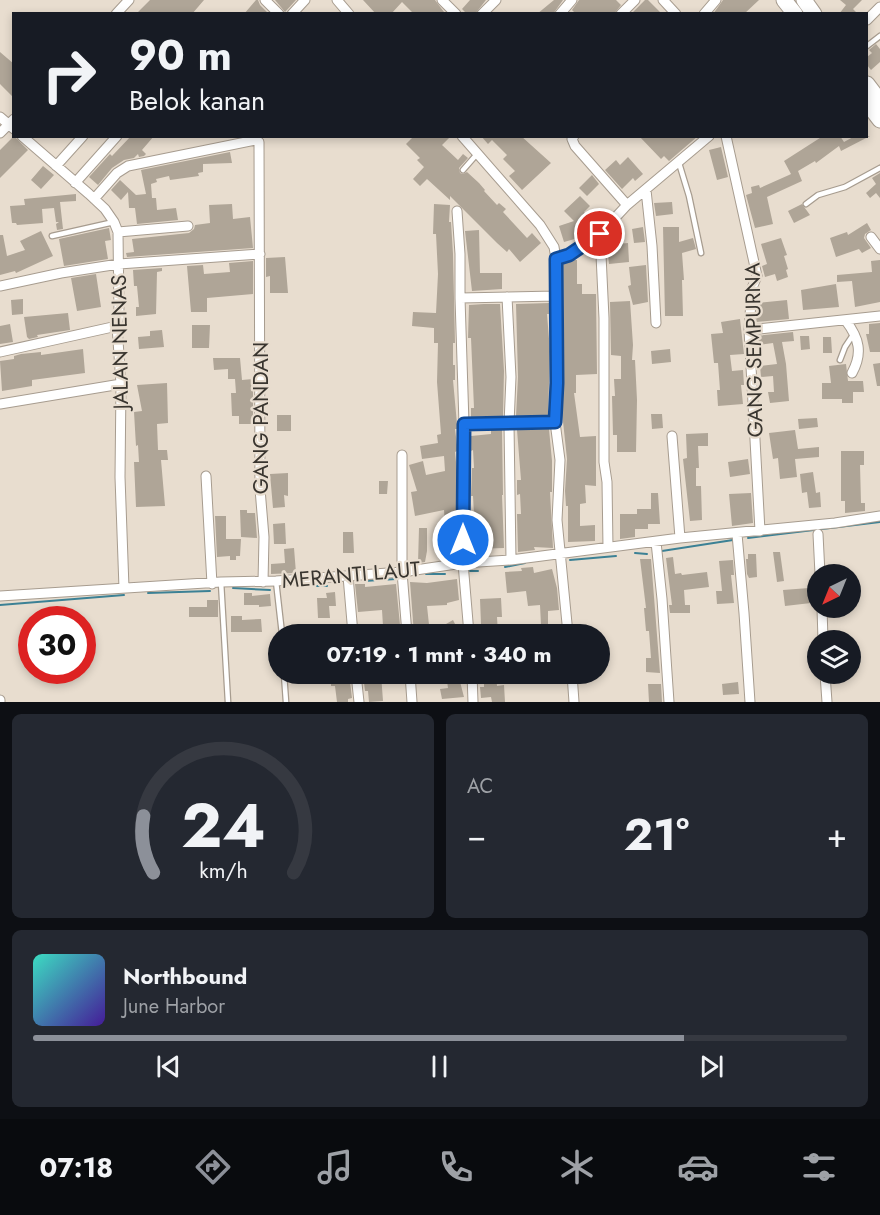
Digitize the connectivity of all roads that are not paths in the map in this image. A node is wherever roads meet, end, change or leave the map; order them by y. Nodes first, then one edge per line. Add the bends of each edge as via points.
1 (129, 0) edge
2 (265, 0) edge
3 (305, 0) edge
4 (337, 0) edge
5 (442, 0) edge
6 (458, 0) edge
7 (496, 0) edge
8 (635, 0) edge
9 (663, 0) edge
10 (716, 0) edge
11 (784, 0) edge
12 (880, 7) edge
13 (453, 11) edge
14 (118, 12) edge
15 (277, 12) edge
16 (294, 12) edge
17 (347, 12) edge
18 (484, 12) edge
19 (623, 12) edge
20 (674, 12) edge
21 (706, 12) edge
22 (793, 12) edge
23 (868, 19) edge
24 (868, 88) edge
25 (874, 111) edge
26 (0, 117) edge
27 (12, 124) edge
28 (0, 133) edge
29 (24, 138) edge
30 (81, 138) edge
31 (115, 138) edge
32 (464, 138) edge
33 (573, 138) edge
34 (707, 138) edge
35 (726, 138) edge
36 (477, 153) junction
37 (679, 163) junction
38 (56, 166) junction
39 (880, 168) edge
40 (463, 170) dead end
41 (75, 183) junction
42 (646, 190) junction
43 (94, 199) junction
44 (806, 204) dead end
45 (627, 206) junction
46 (457, 212) dead end
47 (114, 222) junction
48 (188, 226) dead end
49 (118, 232) junction
50 (600, 234) junction
51 (52, 236) dead end
52 (871, 237) dead end
53 (880, 249) edge
54 (260, 254) junction
55 (701, 254) dead end
56 (556, 259) junction
57 (119, 264) junction
58 (0, 286) edge
59 (556, 296) junction
60 (507, 297) junction
61 (460, 298) junction
62 (880, 316) edge
63 (846, 321) junction
64 (656, 323) dead end
65 (117, 326) junction
66 (749, 330) junction
67 (855, 333) junction
68 (0, 351) edge
69 (840, 360) dead end
70 (852, 373) dead end
71 (121, 384) junction
72 (0, 404) edge
73 (555, 422) junction
74 (509, 423) junction
75 (464, 424) junction
76 (672, 436) dead end
77 (402, 455) dead end
78 (768, 475) dead end
79 (206, 476) dead end
80 (757, 479) junction
81 (880, 516) edge
82 (760, 531) junction
83 (737, 534) junction
84 (818, 534) dead end
85 (680, 538) junction
86 (656, 542) junction
87 (608, 547) junction
88 (560, 554) junction
89 (511, 560) junction
90 (463, 562) junction
91 (820, 564) edge
92 (402, 572) junction
93 (348, 576) junction
94 (276, 581) junction
95 (263, 582) junction
96 (216, 583) junction
97 (124, 588) junction
98 (0, 596) edge
99 (281, 624) edge
100 (352, 624) edge
101 (405, 624) edge
102 (468, 624) edge
103 (567, 624) edge
104 (285, 684) edge
105 (357, 684) edge
106 (411, 684) edge
107 (472, 684) edge
108 (573, 684) edge
109 (826, 684) edge
110 (228, 702) edge
111 (286, 702) edge
112 (358, 702) edge
113 (412, 702) edge
114 (473, 702) edge
115 (574, 702) edge
116 (669, 702) edge
117 (750, 702) edge
118 (827, 702) edge

1 - 14 street
2 - 15 street
3 - 16 street
4 - 17 street
5 - 13 street
6 - 13 street
7 - 18 street
8 - 19 street
9 - 20 street
10 - 21 street
11 - 22 main road
12 - 23 street
24 - 25 main road
26 - 27 street
27 - 28 street
29 - 38 street, JALAN NENAS
30 - 38 street
31 - 41 street
32 - 36 street
33 - 45 street via 575,146
34 - 37 street
35 - 66 street, GANG SEMPURNA via 757,276 752,288
36 - 40 lane
36 - 56 street via 540,225 554,247
37 - 42 street
37 - 55 lane
38 - 41 street, JALAN NENAS
39 - 44 lane
41 - 43 street, JALAN NENAS
42 - 45 street
42 - 64 street
43 - 47 street, JALAN NENAS
43 - 54 street, GANG PANDAN via 128,166 258,141
45 - 50 street
46 - 61 street
47 - 49 street, JALAN NENAS
47 - 51 lane
48 - 49 street
49 - 57 street, JALAN NENAS
50 - 56 street
50 - 87 street
52 - 53 street
54 - 57 street
54 - 95 street, GANG PANDAN
56 - 59 street
57 - 58 street
57 - 65 street, JALAN NENAS
59 - 60 street
59 - 73 street
60 - 61 street
60 - 74 street
61 - 75 street
62 - 63 street
63 - 66 street
63 - 67 street
65 - 68 street
65 - 71 street, JALAN NENAS
66 - 80 street, GANG SEMPURNA
67 - 69 lane
67 - 70 street via 859,356
71 - 72 street
71 - 97 street, JALAN NENAS
73 - 74 street
73 - 88 street via 560,460
74 - 75 street
74 - 89 street
75 - 90 street
76 - 85 street
77 - 92 street
78 - 80 street
79 - 96 street
80 - 82 street, GANG SEMPURNA
81 - 82 street, MERANTI LAUT
82 - 83 street, MERANTI LAUT
83 - 85 street, MERANTI LAUT
83 - 117 street
84 - 91 street
85 - 86 street, MERANTI LAUT
86 - 87 street, MERANTI LAUT
86 - 116 street
87 - 88 street, MERANTI LAUT
88 - 89 street, MERANTI LAUT
88 - 103 street
89 - 90 street, MERANTI LAUT
90 - 92 street, MERANTI LAUT
90 - 102 street
92 - 93 street, MERANTI LAUT
92 - 101 street
93 - 94 street, MERANTI LAUT
93 - 100 street
94 - 95 street, MERANTI LAUT
94 - 99 lane
95 - 96 street, MERANTI LAUT
96 - 97 street, MERANTI LAUT
96 - 110 lane
97 - 98 street, MERANTI LAUT
104 - 111 lane
105 - 112 street
106 - 113 street
107 - 114 street
108 - 115 street
109 - 118 street

